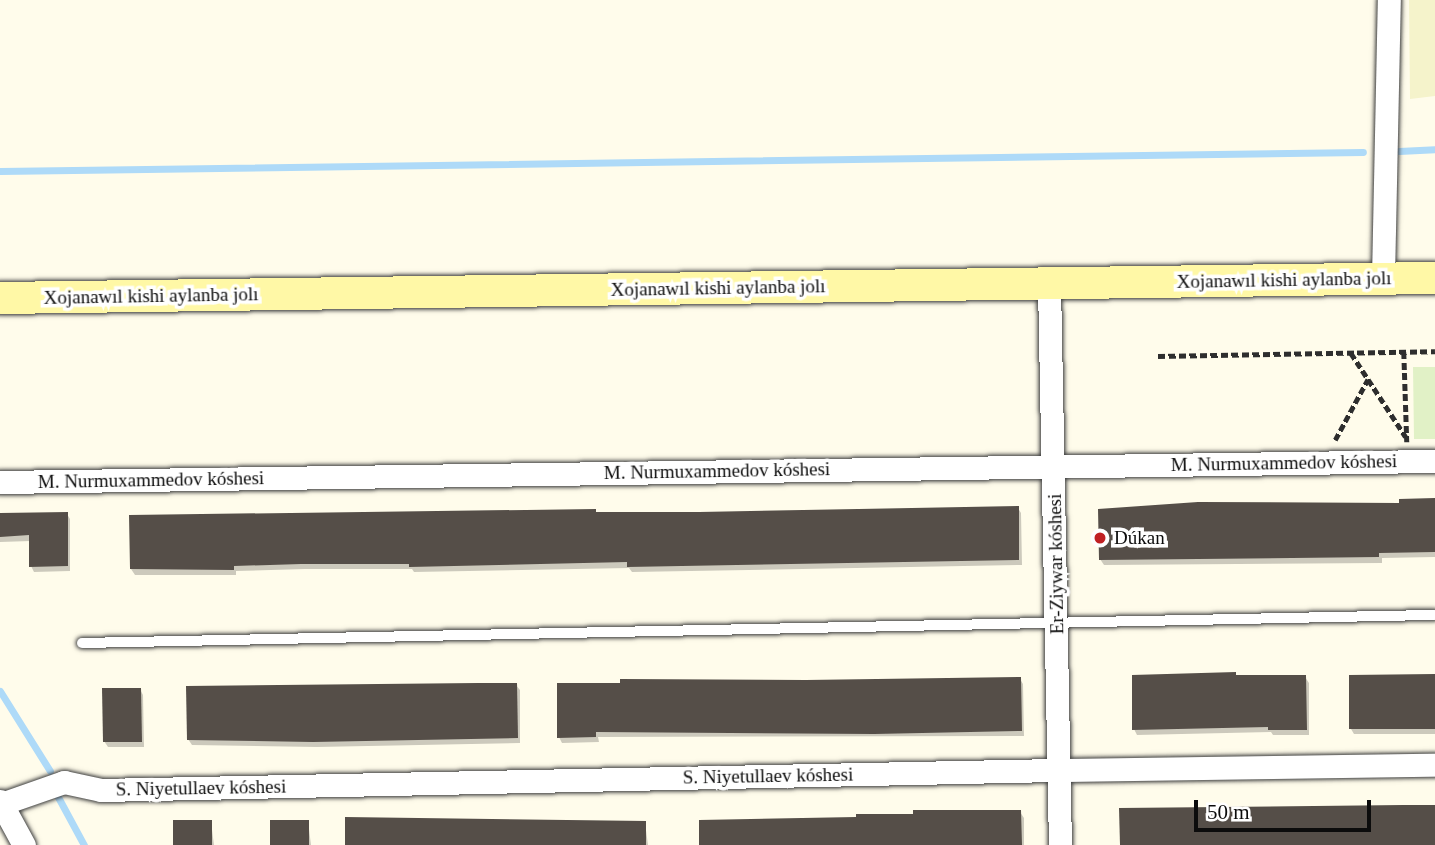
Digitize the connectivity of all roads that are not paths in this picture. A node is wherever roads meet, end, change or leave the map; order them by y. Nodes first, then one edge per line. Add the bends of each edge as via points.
1 (1389, 0) edge
2 (1383, 278) junction
3 (1435, 278) edge
4 (1049, 284) junction
5 (0, 298) edge
6 (1435, 461) edge
7 (1055, 466) junction
8 (0, 482) edge
9 (1435, 615) edge
10 (1056, 625) junction
11 (82, 643) dead end
12 (1435, 765) edge
13 (1059, 770) junction
14 (1, 803) edge
15 (24, 845) edge
16 (1060, 845) edge

1 - 2 street
2 - 3 main road, Xojanawıl kishi aylanba jolı
2 - 4 main road, Xojanawıl kishi aylanba jolı
4 - 5 main road, Xojanawıl kishi aylanba jolı
4 - 7 street, Er-Ziywar kóshesi
6 - 7 street, M. Nurmuxammedov kóshesi
7 - 8 street, M. Nurmuxammedov kóshesi
7 - 10 street, Er-Ziywar kóshesi
9 - 10 lane
10 - 11 lane
10 - 13 street, Er-Ziywar kóshesi
12 - 13 street, S. Niyetullaev kóshesi
13 - 14 street, S. Niyetullaev kóshesi via 101,790 64,782
13 - 16 street, Er-Ziywar kóshesi
14 - 15 street

